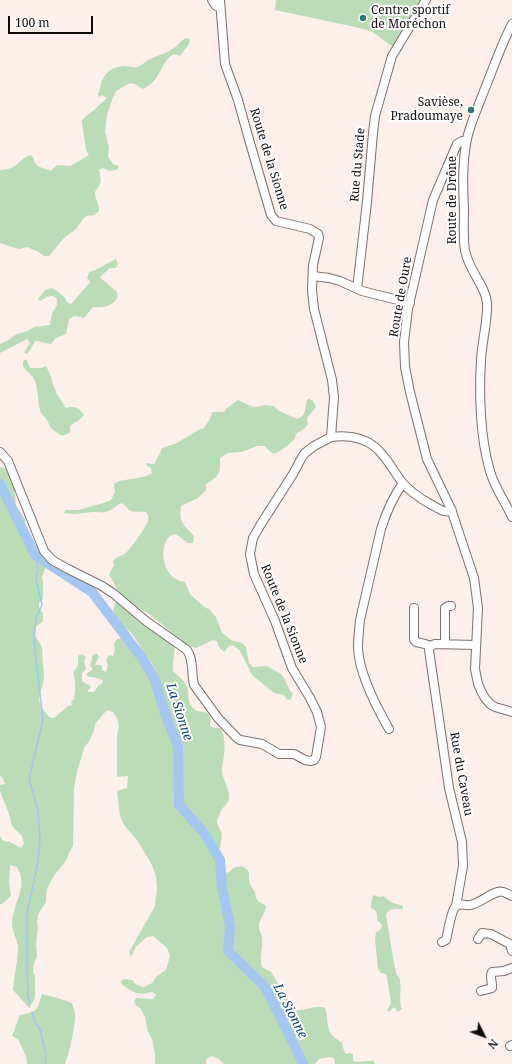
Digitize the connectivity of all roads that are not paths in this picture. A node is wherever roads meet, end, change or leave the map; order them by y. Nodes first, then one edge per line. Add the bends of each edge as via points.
1 (212, 0) edge
2 (426, 0) edge
3 (220, 4) edge
4 (512, 24) edge
5 (466, 141) junction
6 (313, 276) junction
7 (357, 289) junction
8 (410, 303) junction
9 (331, 436) junction
10 (0, 452) edge
11 (403, 483) junction
12 (452, 511) junction
13 (512, 517) edge
14 (451, 606) dead end
15 (414, 608) dead end
16 (445, 644) junction
17 (476, 645) junction
18 (430, 646) junction
19 (512, 712) edge
20 (389, 729) dead end
21 (512, 896) edge
22 (456, 906) junction
23 (478, 939) dead end
24 (442, 942) dead end
25 (512, 951) edge
26 (512, 968) edge
27 (481, 991) dead end

1 - 3 street via 216,6
2 - 7 street, Rue du Stade via 392,56 375,116
3 - 6 street, Route de la Sionne via 225,64 271,215 276,220 310,229 318,234
4 - 5 street, Route de Drône
5 - 8 street, Route de Oure via 457,144 433,200
5 - 13 street, Route de Drône via 464,247 488,304 480,380 483,435 490,471
6 - 7 street via 340,281
6 - 9 street, Route de la Sionne via 314,309 334,397
7 - 8 street
8 - 12 street, Route de Oure via 404,356 410,392 427,459
9 - 10 street, Route de la Sionne via 305,452 256,534 250,554 254,574 292,668 317,712 321,727 316,757 311,761 294,754 279,754 262,744 237,738 218,718 194,684 191,658 187,650 114,594 50,558 44,551 8,461
9 - 11 street via 355,438 375,447
11 - 12 street via 427,502 446,512
11 - 20 street via 381,529 359,630 358,648 364,673
12 - 17 street, Route de Oure via 475,582 478,608
14 - 16 street via 445,608
15 - 18 street via 414,640
16 - 17 street
16 - 18 street
17 - 19 street, Route de Oure via 475,672 482,693 492,705
18 - 22 street, Rue du Caveau via 449,788 462,842 463,866
21 - 22 street via 498,892 468,906
22 - 24 street, Rue du Caveau via 446,940
23 - 25 street via 482,934 491,934 509,943
26 - 27 street via 492,972 492,987

